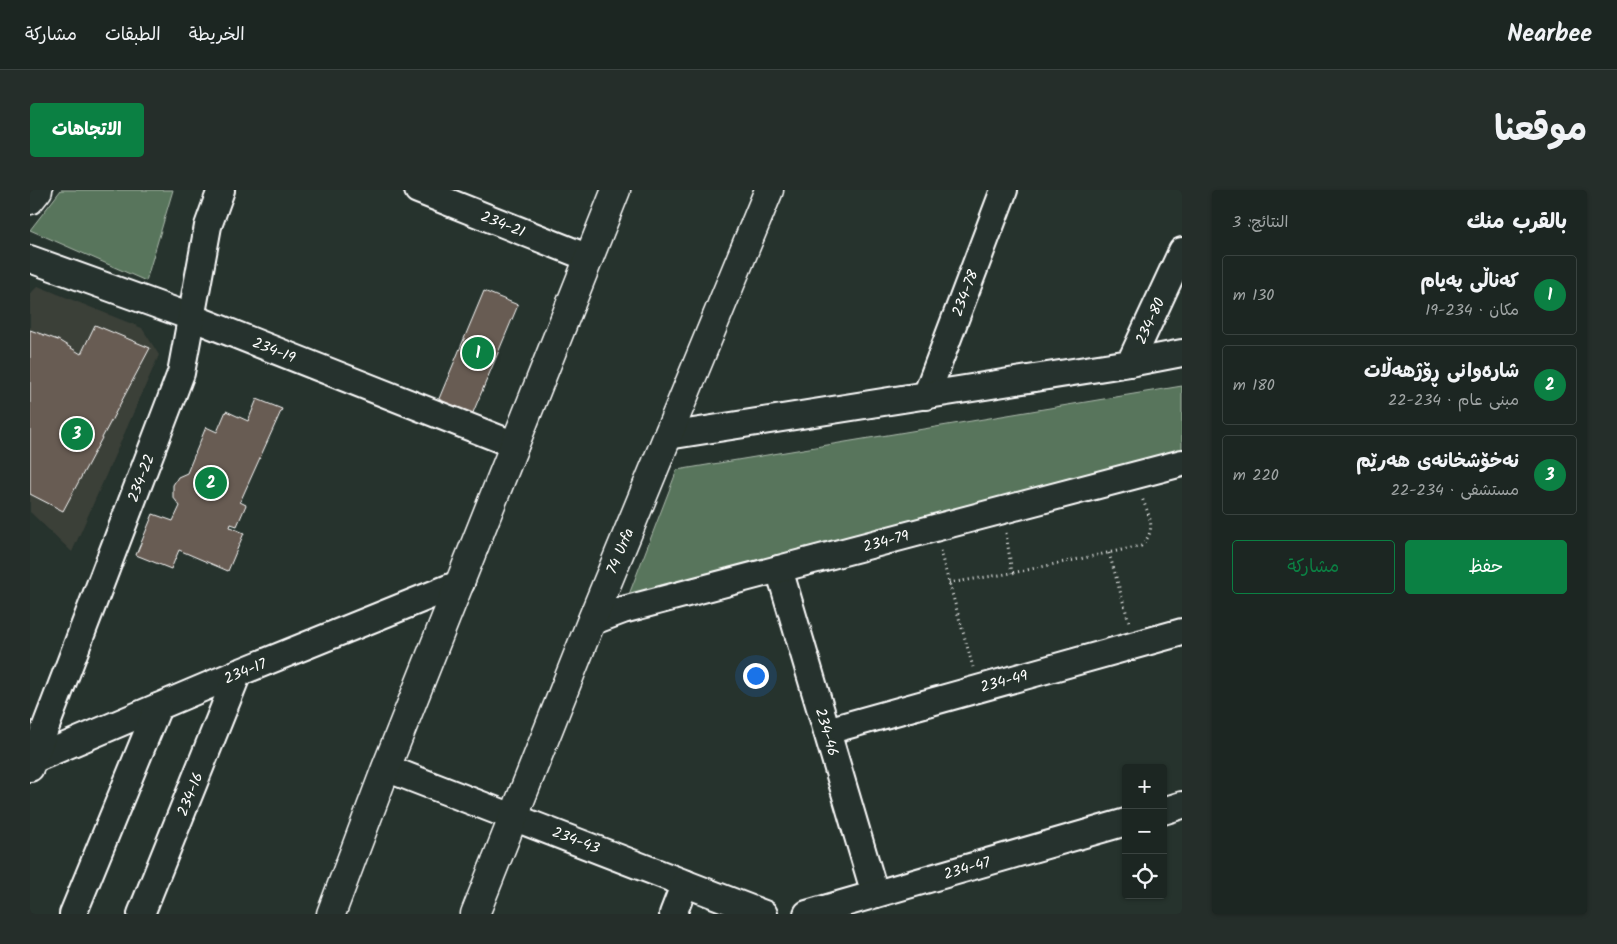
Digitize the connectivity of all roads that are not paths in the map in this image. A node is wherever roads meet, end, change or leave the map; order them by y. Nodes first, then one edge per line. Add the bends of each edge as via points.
1 (38, 190) edge
2 (221, 190) edge
3 (418, 190) edge
4 (616, 190) edge
5 (769, 190) edge
6 (1004, 190) edge
7 (30, 200) edge
8 (1182, 251) edge
9 (589, 258) junction
10 (32, 263) edge
11 (191, 317) junction
12 (1182, 353) edge
13 (1130, 363) junction
14 (926, 396) junction
15 (668, 436) junction
16 (515, 445) junction
17 (1182, 463) edge
18 (779, 569) junction
19 (461, 583) junction
20 (591, 622) junction
21 (1182, 632) edge
22 (238, 673) junction
23 (158, 707) junction
24 (827, 730) junction
25 (31, 763) edge
26 (386, 768) junction
27 (1182, 805) edge
28 (1167, 810) edge
29 (514, 816) junction
30 (1122, 823) edge
31 (685, 883) junction
32 (875, 894) junction
33 (73, 914) edge
34 (142, 914) edge
35 (331, 914) edge
36 (475, 914) edge
37 (673, 914) edge
38 (764, 914) edge
39 (808, 914) edge

1 - 7 street
2 - 11 street, 234-22 via 208,226
3 - 9 street, 234-21
4 - 9 street
5 - 15 street, 74 Urfa
6 - 14 street, 234-78
8 - 13 street, 234-80
9 - 16 street
10 - 11 street, 234-19
11 - 16 street, 234-19
11 - 25 street, 234-22 via 181,373
12 - 13 street
13 - 14 street
14 - 15 street
15 - 20 street, 74 Urfa
16 - 19 street
17 - 18 street, 234-79
18 - 20 street, 234-79 via 623,610
18 - 24 street, 234-46
19 - 22 street, 234-17
19 - 26 street
20 - 29 street, 74 Urfa
21 - 24 street, 234-49
22 - 23 street, 234-17
22 - 34 street, 234-16
23 - 25 street, 234-17
23 - 33 street
24 - 32 street, 234-46
26 - 29 street, 234-43
26 - 35 street
27 - 28 street
29 - 31 street, 234-43
29 - 36 street, 74 Urfa
30 - 32 street, 234-47
31 - 37 street
31 - 38 street, 234-43
32 - 39 street, 234-47

